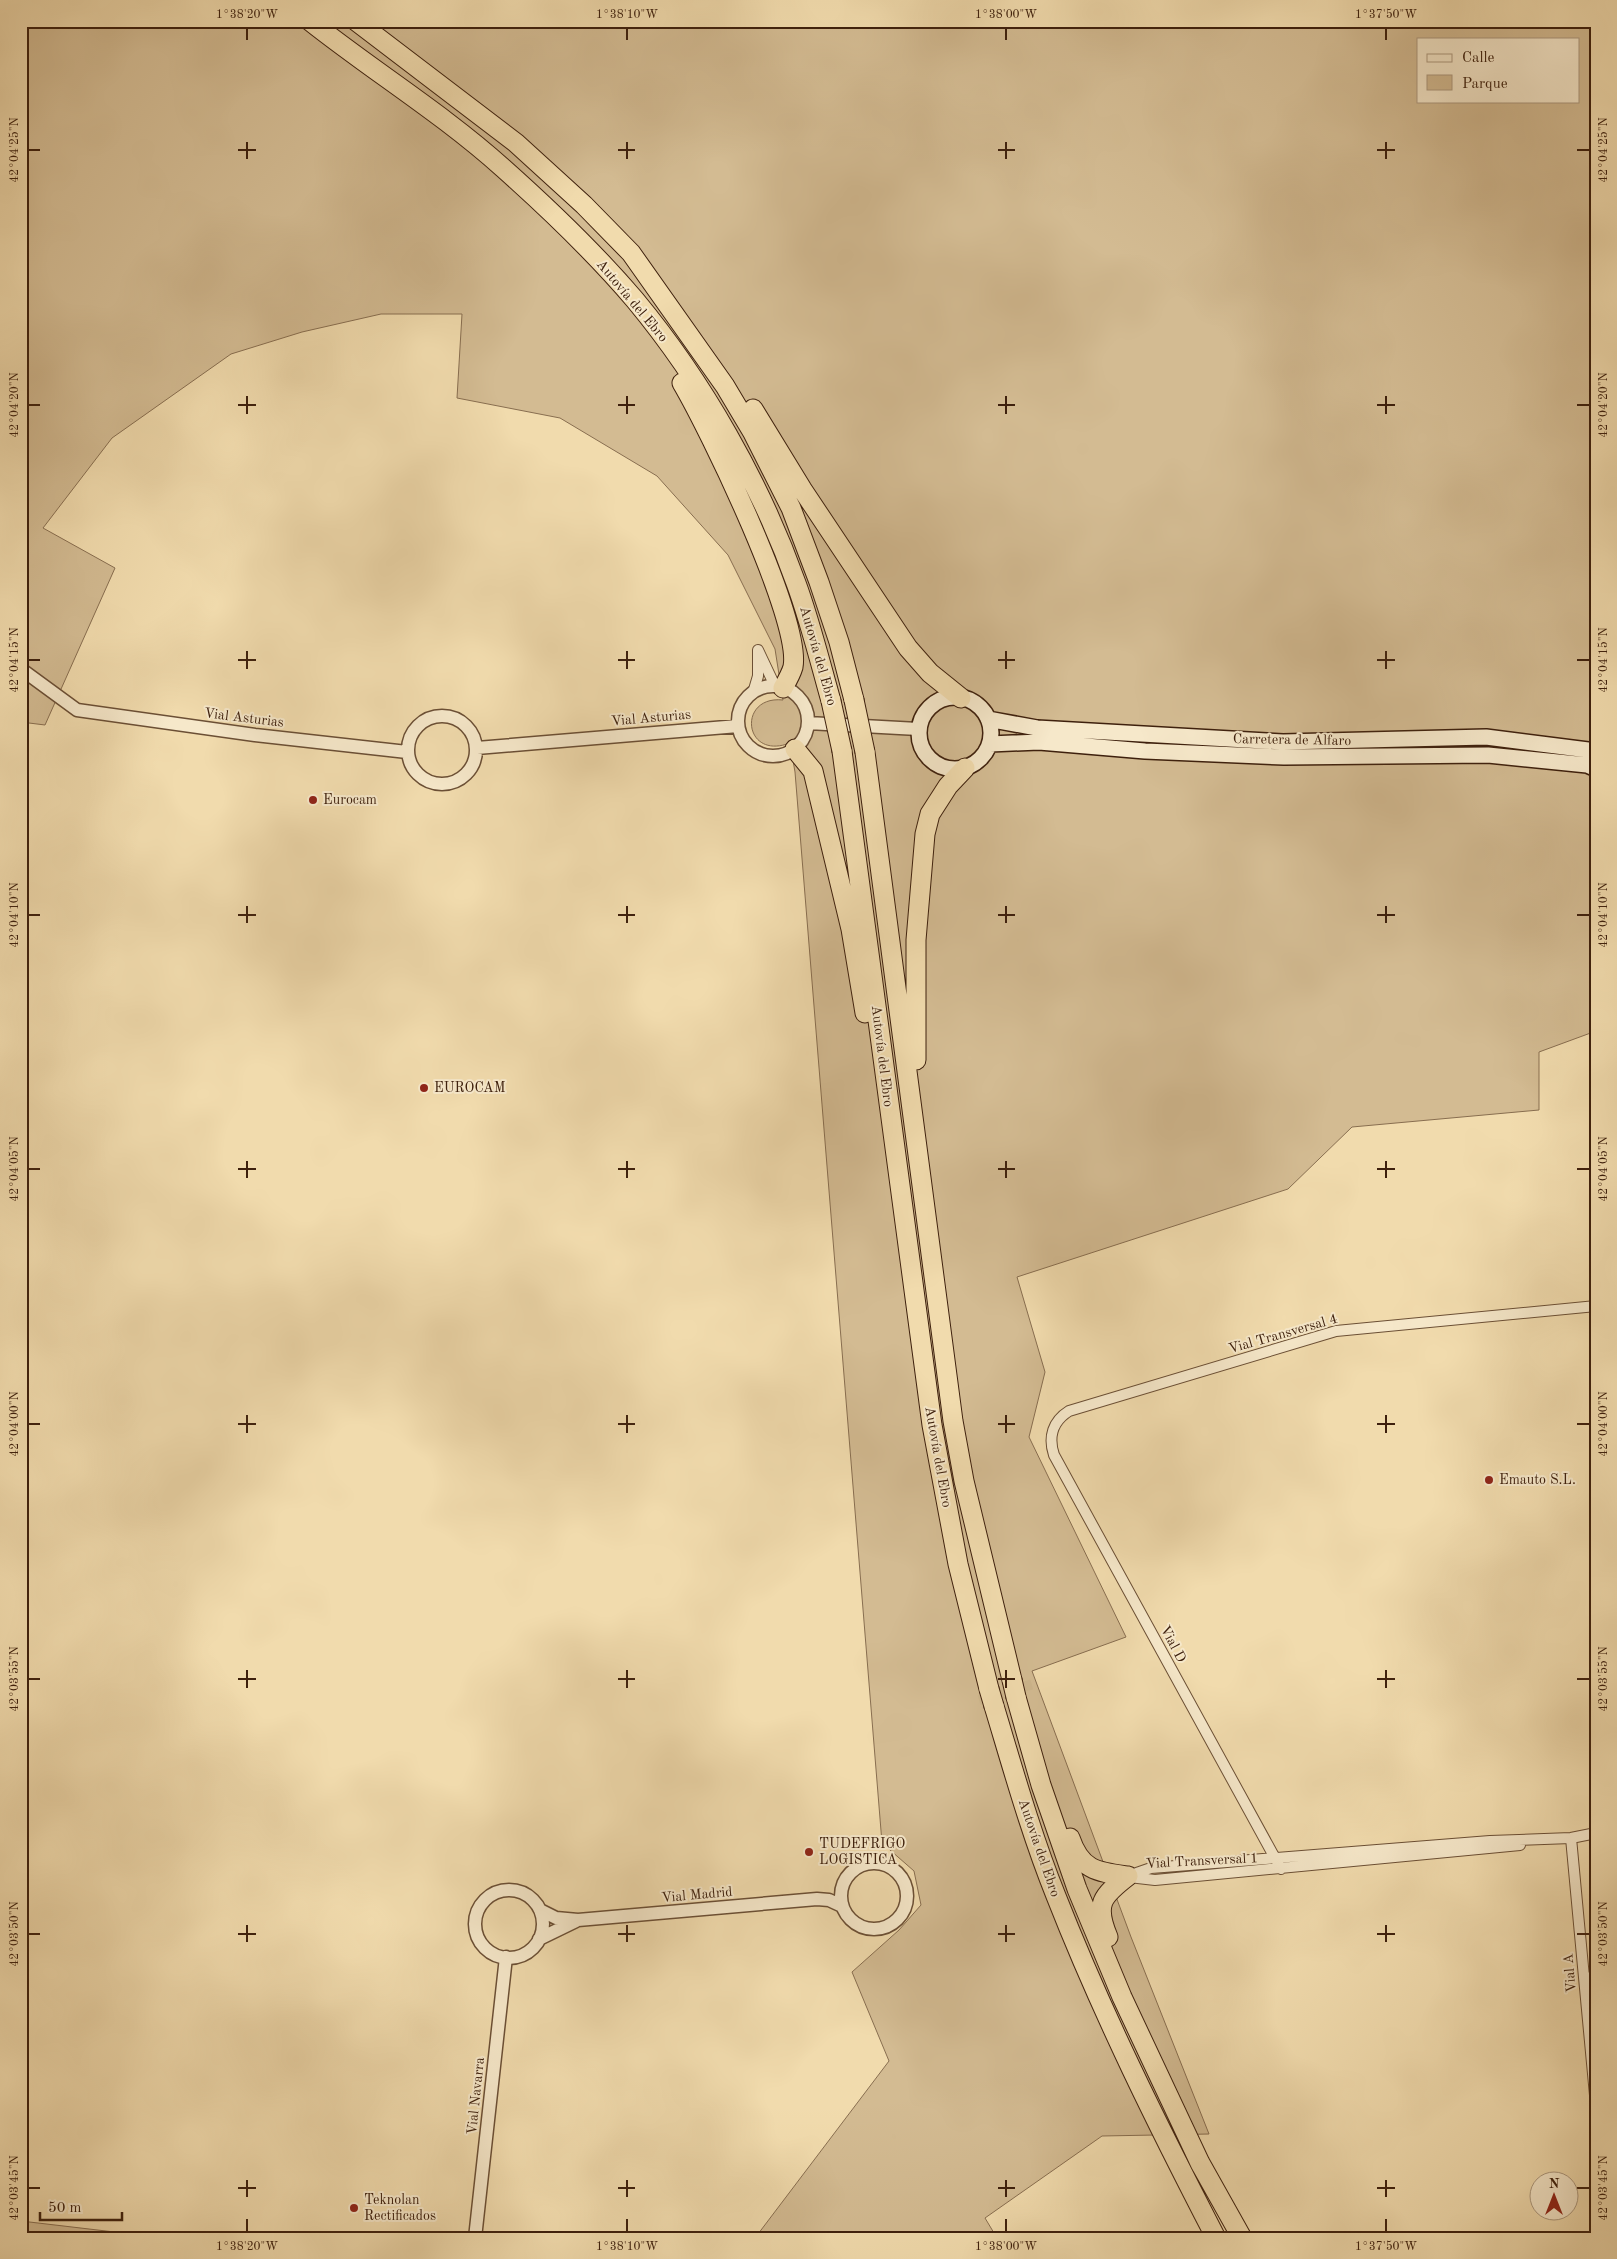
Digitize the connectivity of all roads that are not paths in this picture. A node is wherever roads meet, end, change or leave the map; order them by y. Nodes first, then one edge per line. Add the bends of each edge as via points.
1 (310, 21) edge
2 (356, 21) edge
3 (589, 251) junction
4 (631, 253) junction
5 (21, 668) edge
6 (779, 687) junction
7 (753, 692) junction
8 (961, 698) junction
9 (988, 719) junction
10 (808, 723) junction
11 (738, 726) junction
12 (918, 729) junction
13 (990, 744) junction
14 (477, 748) junction
15 (795, 749) junction
16 (1596, 751) edge
17 (407, 752) junction
18 (965, 768) junction
19 (1596, 769) edge
20 (917, 1151) junction
21 (896, 1164) junction
22 (1596, 1306) edge
23 (1053, 1429) joint
24 (1014, 1688) junction
25 (1596, 1833) edge
26 (1571, 1838) junction
27 (1596, 1838) edge
28 (1273, 1857) junction
29 (1281, 1869) junction
30 (1128, 1876) junction
31 (843, 1884) junction
32 (817, 1899) junction
33 (842, 1906) junction
34 (540, 1910) junction
35 (578, 1920) junction
36 (539, 1939) junction
37 (506, 1957) junction
38 (1596, 1977) edge
39 (1585, 1978) junction
40 (1596, 2106) edge
41 (1149, 2108) junction
42 (1185, 2132) junction
43 (475, 2238) edge
44 (1205, 2238) edge
45 (1216, 2238) edge
46 (1242, 2238) edge

1 - 3 highway, Autovía del Ebro via 502,167
2 - 4 highway, Autovía del Ebro via 516,143
3 - 6 highway via 687,392 741,503 775,584 790,631 793,667
3 - 21 highway, Autovía del Ebro, bridge via 635,300 674,352 734,447 768,514 796,582 842,751
4 - 8 highway via 671,291 744,394 802,489 908,648 930,673
4 - 20 highway, Autovía del Ebro, bridge via 726,386 753,433 790,508 839,642 865,752
5 - 17 street, Vial Asturias via 77,710
6 - 7 street
6 - 7 street via 758,650 758,676
6 - 10 street via 801,700
7 - 11 street via 739,712
8 - 9 main road via 984,710
8 - 12 main road via 948,698 931,706
9 - 13 main road
9 - 16 main road, Carretera de Alfaro via 1037,728 1283,742 1486,738
10 - 12 street
10 - 15 street via 803,740
11 - 14 street, Vial Asturias
11 - 15 street via 745,743 762,755 786,754
12 - 18 main road via 919,742 935,764 944,768
13 - 18 main road via 976,763
13 - 19 main road, Carretera de Alfaro via 1039,742 1284,757 1488,754 1587,765
14 - 17 street via 474,735 465,724 454,717 440,716 427,719 416,727 409,739
14 - 17 street via 475,762 468,773 458,782 445,785 431,783 419,776 411,766
15 - 21 highway via 813,771 851,929 873,1066
18 - 20 highway via 948,786 930,814 925,834 916,940 916,1059 921,1117
20 - 24 highway, Autovía del Ebro via 960,1456
21 - 41 highway, Autovía del Ebro via 932,1425 958,1564 991,1697 1055,1894 1101,2005
22 - 23 street, Vial Transversal 4 via 1336,1331 1069,1411
23 - 28 street, Vial D via 1050,1442 1054,1455
24 - 30 highway via 1035,1730 1074,1850 1084,1864 1100,1872
24 - 42 highway, Autovía del Ebro via 1041,1785 1077,1889
25 - 26 street, Vial Transversal 1
26 - 27 street, Vial Transversal 1
26 - 28 street, Vial Transversal 1
26 - 29 street, Vial Transversal 1 via 1479,1851
26 - 39 street, Vial A
28 - 29 street, Vial D
28 - 30 street, Vial Transversal 1 via 1151,1868
29 - 30 street, Vial Transversal 1 via 1155,1880
30 - 42 highway via 1103,1898 1102,1920 1179,2097
31 - 32 street, Vial Madrid via 832,1894
31 - 33 street
31 - 33 street via 850,1873 861,1866 886,1865 898,1872 908,1896 906,1909 899,1920 875,1930 862,1928 851,1921
32 - 33 street, Vial Madrid
32 - 35 street, Vial Madrid
34 - 35 street, Vial Madrid via 556,1918
34 - 36 street via 543,1921
34 - 37 street via 525,1892 510,1889 488,1898 479,1908 477,1934 483,1945 493,1954
35 - 36 street, Vial Madrid
36 - 37 street via 528,1952
37 - 43 street, Vial Navarra
38 - 39 street
39 - 40 street, Vial A
41 - 44 highway via 1162,2154
41 - 45 highway, Autovía del Ebro
42 - 46 highway, Autovía del Ebro

